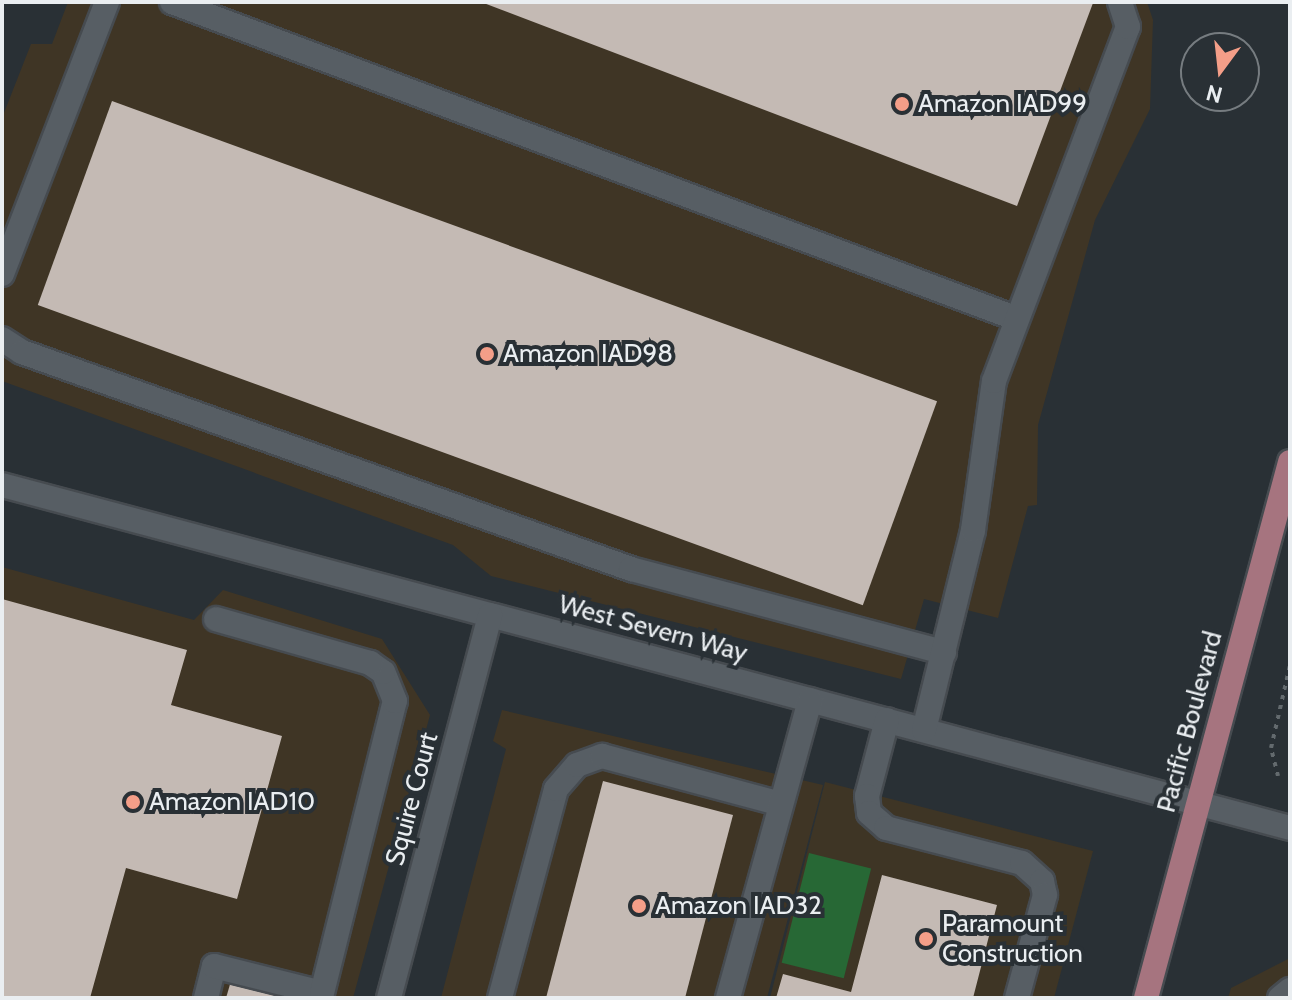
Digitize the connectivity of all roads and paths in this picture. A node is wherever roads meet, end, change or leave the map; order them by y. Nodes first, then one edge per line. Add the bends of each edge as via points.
1 (107, 2) edge
2 (172, 2) edge
3 (1120, 2) edge
4 (2, 274) edge
5 (1015, 318) junction
6 (2, 339) edge
7 (1290, 462) edge
8 (2, 485) edge
9 (490, 615) junction
10 (216, 619) dead end
11 (944, 652) junction
12 (1290, 665) edge
13 (810, 700) junction
14 (887, 720) junction
15 (924, 730) junction
16 (1278, 776) dead end
17 (1198, 803) junction
18 (781, 804) junction
19 (1290, 828) edge
20 (1290, 990) edge
21 (206, 998) edge
22 (389, 998) edge
23 (500, 998) edge
24 (728, 998) edge
25 (1017, 998) edge
26 (1146, 998) edge
27 (1280, 998) edge

1 - 4 street
2 - 5 street
3 - 5 street via 1128,27
5 - 11 street via 994,381 973,530
6 - 11 street via 22,352 631,569
7 - 17 main road, Pacific Boulevard
8 - 9 street, West Severn Way
9 - 13 street, West Severn Way
9 - 22 street, Squire Court
10 - 21 street via 370,663 383,672 395,701 322,993 214,966
11 - 15 street
12 - 16 path via 1271,748
13 - 14 street, West Severn Way
13 - 18 street
14 - 15 street, West Severn Way
14 - 25 street via 867,796 869,813 886,828 1022,863 1042,881 1045,895
15 - 17 street, West Severn Way
17 - 19 street, West Severn Way
17 - 26 main road, Pacific Boulevard
18 - 23 street via 602,756 577,765 556,789
18 - 24 street
20 - 27 street

